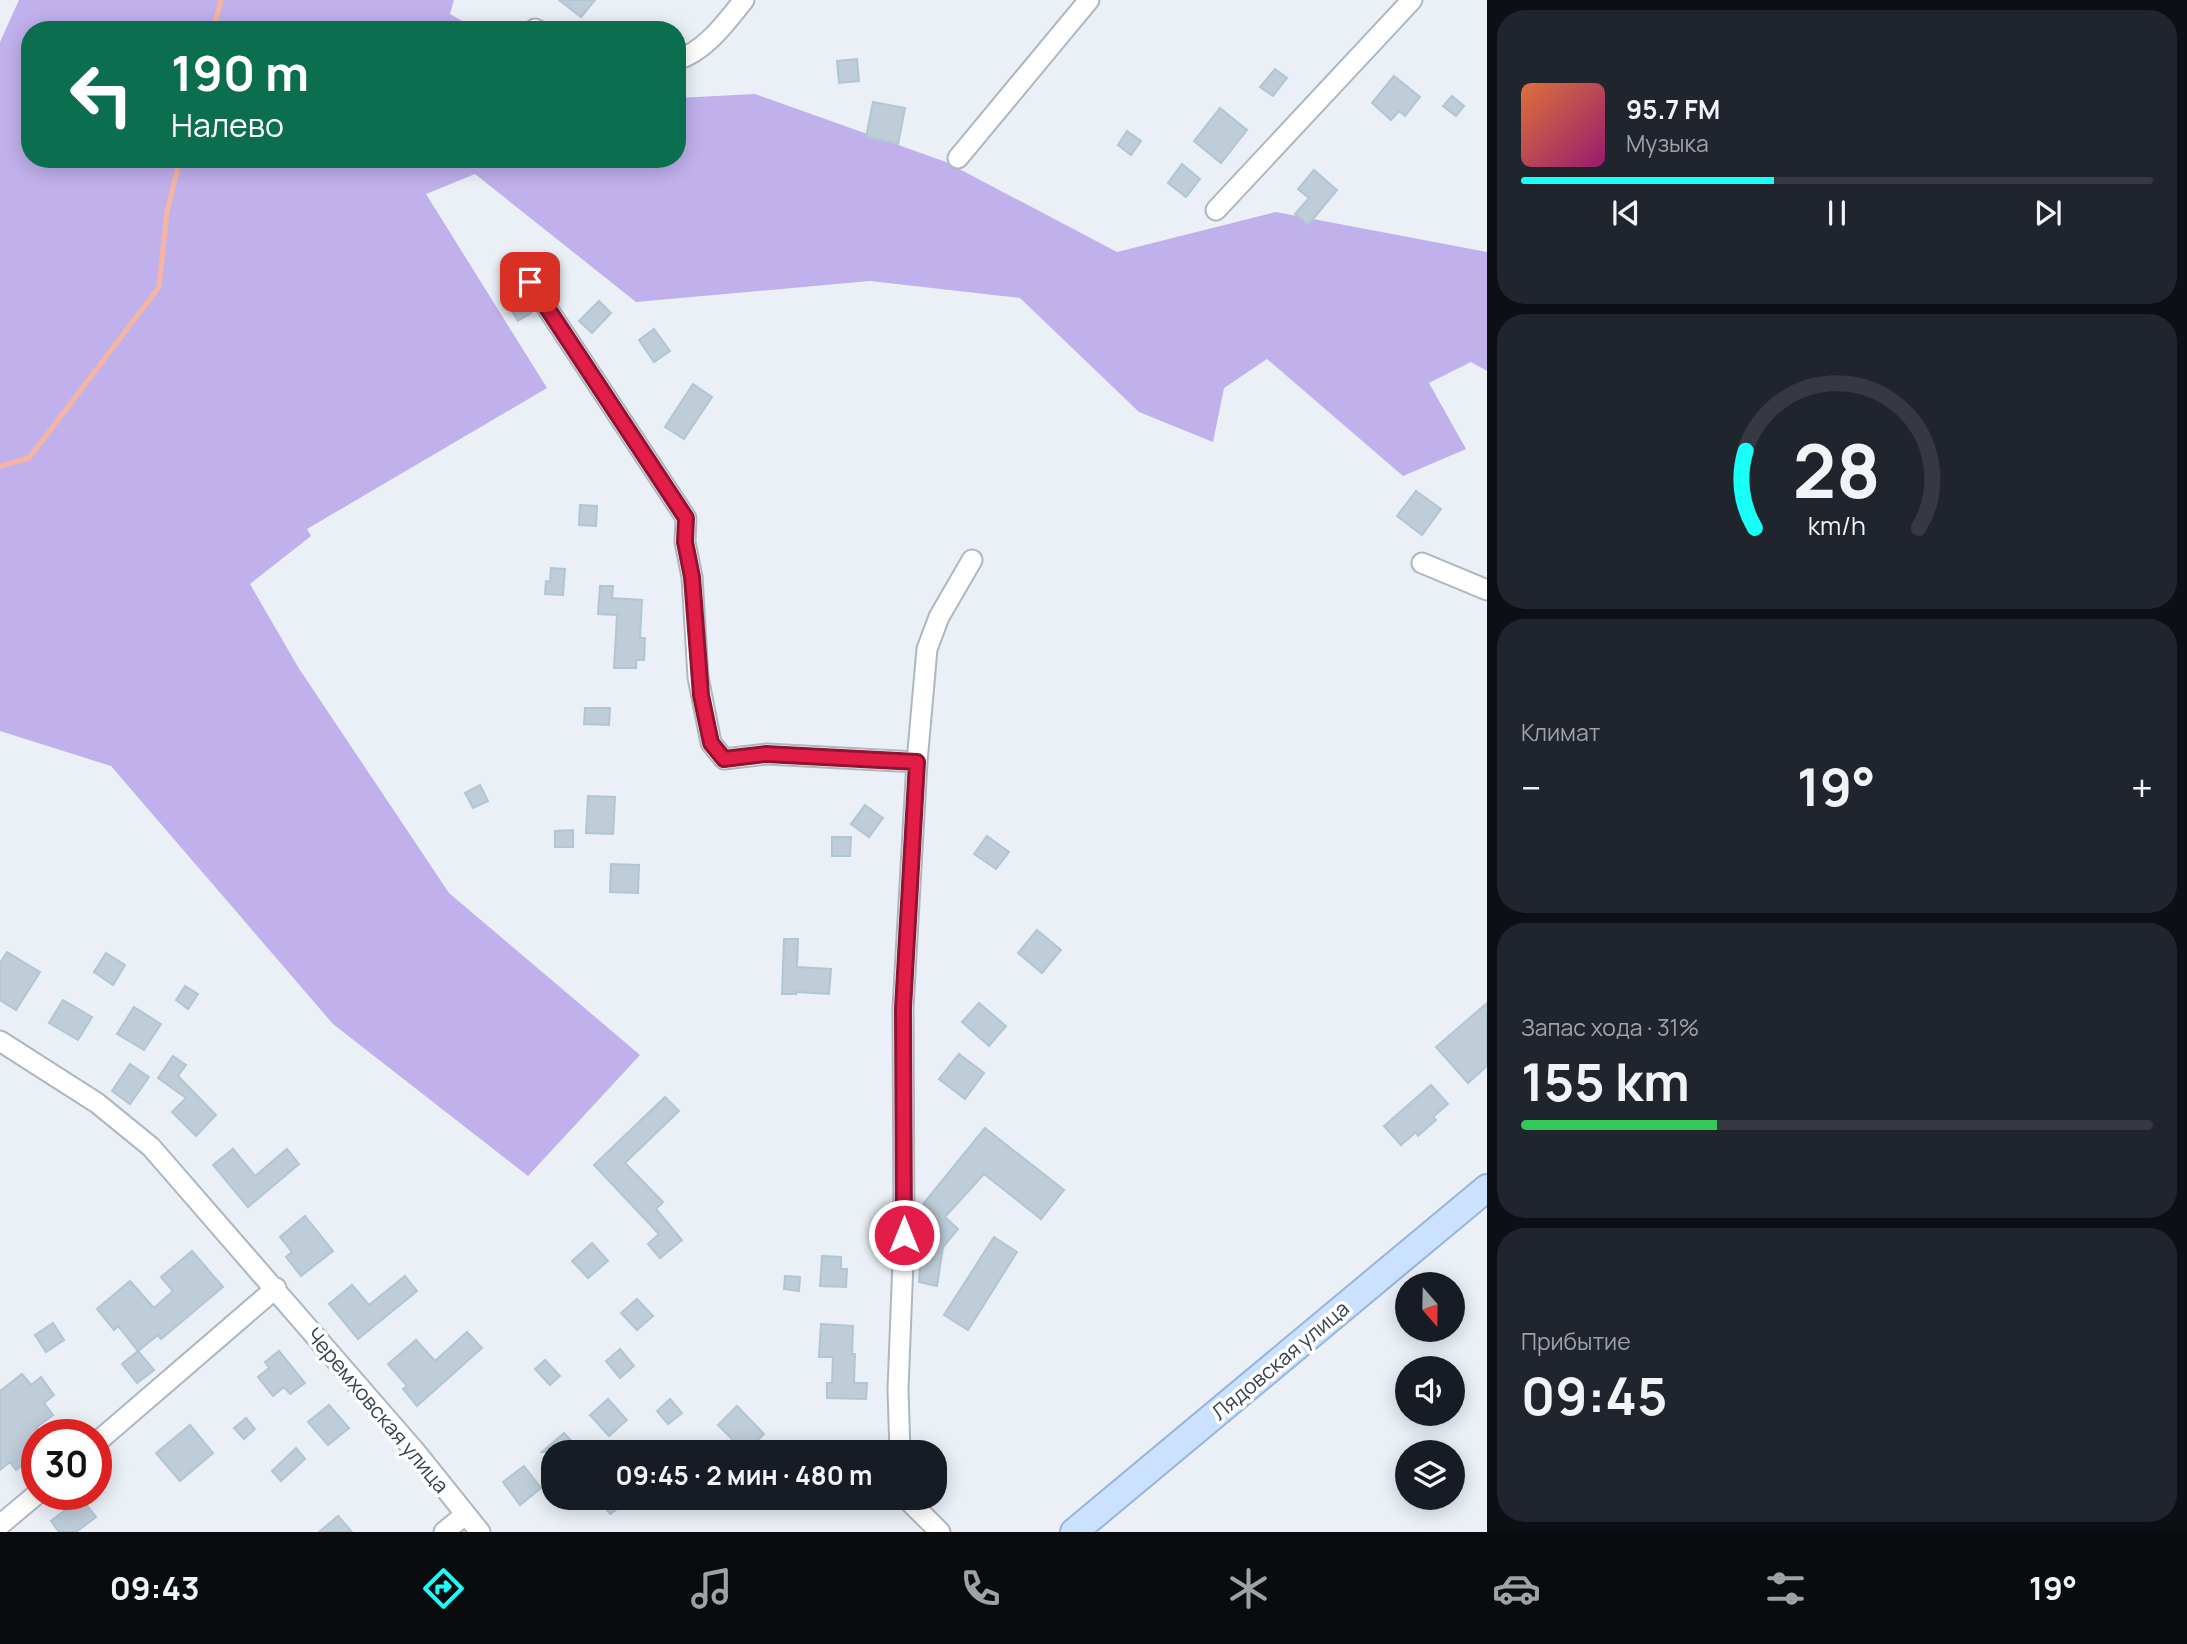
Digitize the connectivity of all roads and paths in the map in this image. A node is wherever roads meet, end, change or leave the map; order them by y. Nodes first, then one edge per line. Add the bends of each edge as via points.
1 (744, 0) edge
2 (1089, 0) edge
3 (1412, 0) edge
4 (686, 58) edge
5 (958, 158) dead end
6 (1216, 210) dead end
7 (530, 282) dead end
8 (972, 561) dead end
9 (1422, 563) dead end
10 (1487, 590) edge
11 (917, 762) junction
12 (0, 1041) edge
13 (1487, 1188) edge
14 (276, 1288) junction
15 (112, 1429) edge
16 (900, 1440) edge
17 (21, 1507) edge
18 (918, 1510) edge
19 (465, 1515) junction
20 (0, 1525) edge
21 (444, 1532) edge
22 (480, 1532) edge
23 (940, 1532) edge
24 (1074, 1532) edge

1 - 4 street via 720,30
2 - 5 street
3 - 6 street
7 - 11 street via 686,518 698,677 711,743 724,759 766,754
8 - 11 street via 939,617 927,649
9 - 10 street
11 - 16 street via 903,1008
12 - 14 street, Черемховская улица via 97,1103 151,1147
13 - 24 main road, Лядовская улица
14 - 15 street
14 - 19 street, Черемховская улица
17 - 20 street
18 - 23 street
19 - 21 street
19 - 22 street, Черемховская улица

